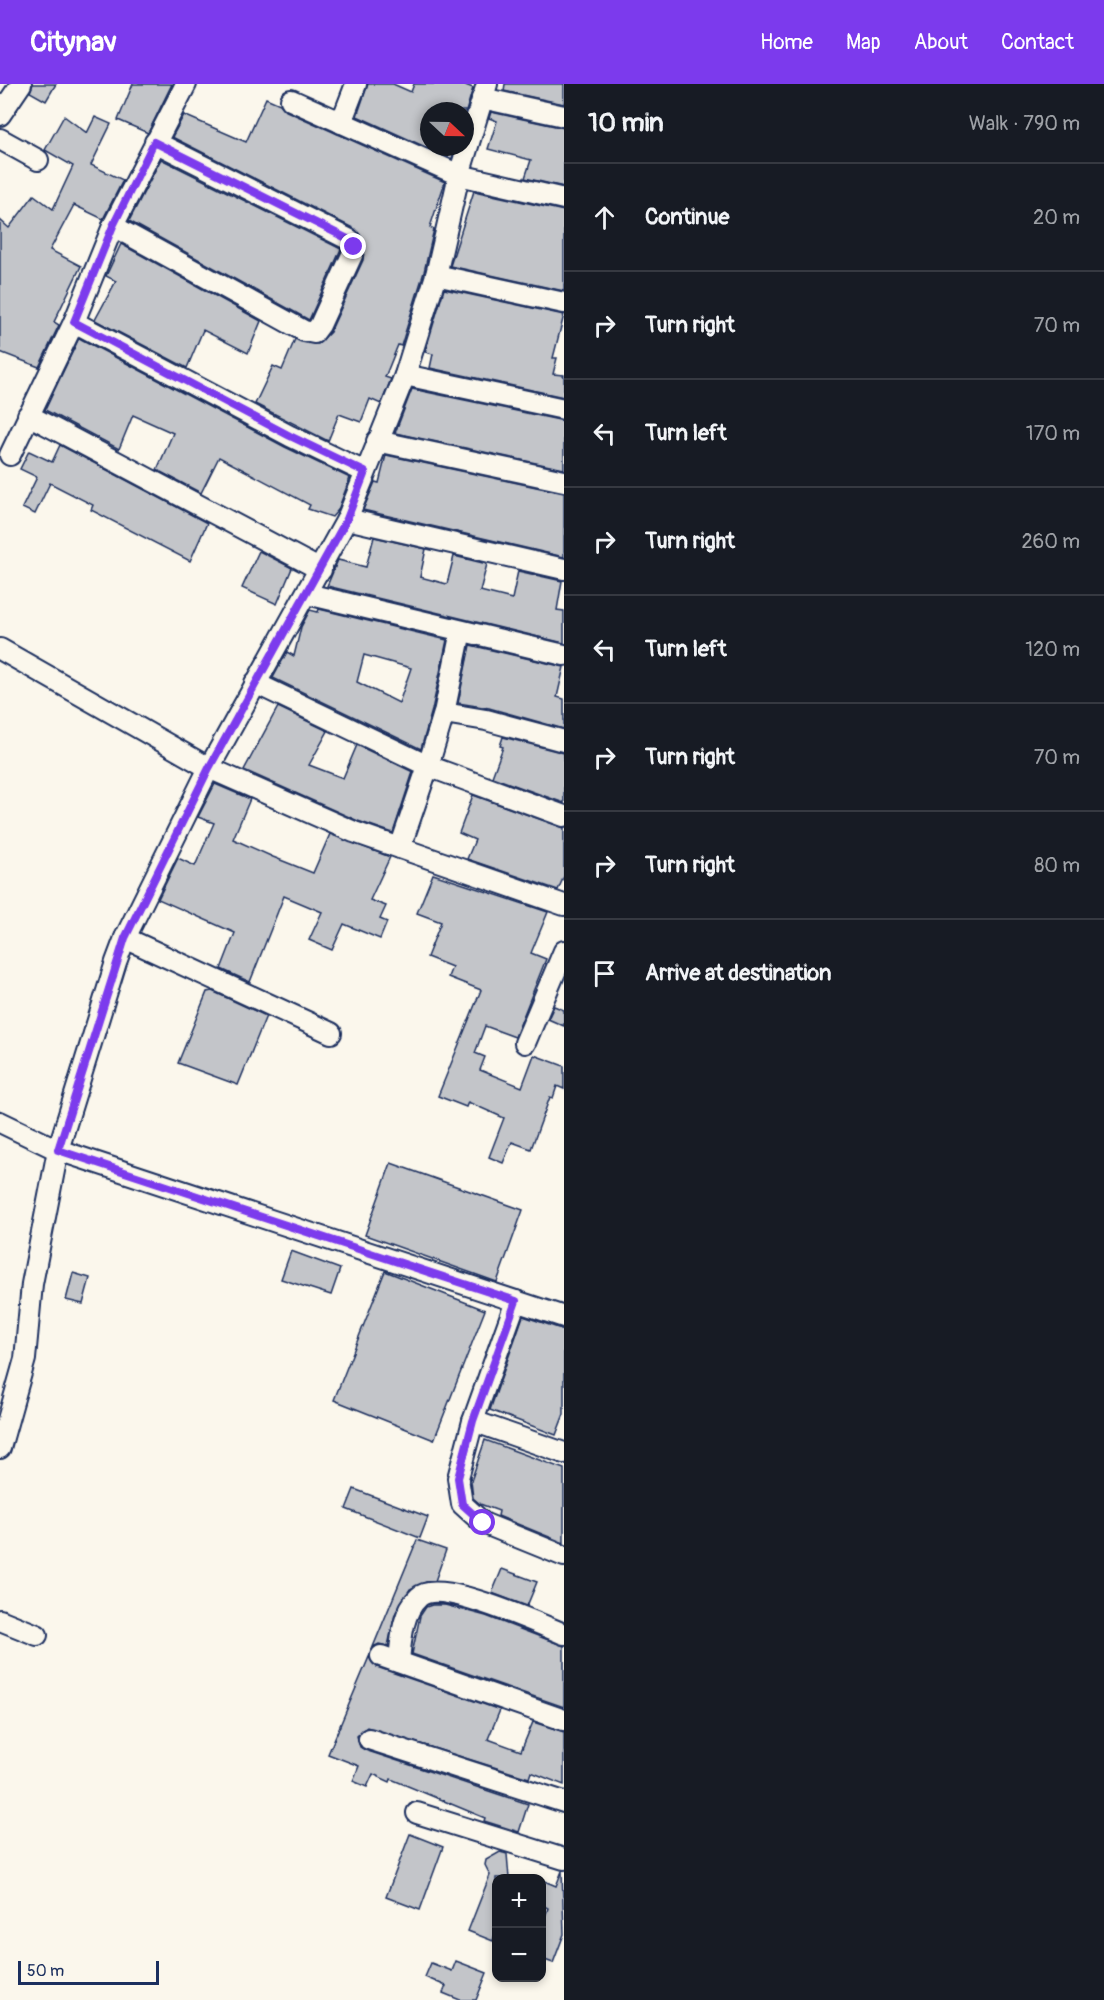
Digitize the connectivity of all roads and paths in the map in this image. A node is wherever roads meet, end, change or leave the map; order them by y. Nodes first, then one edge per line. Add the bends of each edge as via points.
1 (21, 84) edge
2 (186, 84) edge
3 (356, 84) edge
4 (484, 91) edge
5 (291, 100) dead end
6 (0, 115) edge
7 (564, 116) edge
8 (341, 123) junction
9 (0, 139) edge
10 (154, 142) junction
11 (38, 160) dead end
12 (459, 175) junction
13 (564, 199) edge
14 (113, 226) junction
15 (436, 275) junction
16 (564, 303) edge
17 (74, 322) junction
18 (405, 375) junction
19 (564, 409) edge
20 (28, 415) junction
21 (377, 441) junction
22 (10, 455) dead end
23 (365, 472) junction
24 (564, 481) edge
25 (347, 519) junction
26 (564, 569) edge
27 (321, 570) junction
28 (307, 594) junction
29 (461, 631) junction
30 (0, 649) edge
31 (564, 655) edge
32 (255, 683) junction
33 (444, 713) junction
34 (564, 741) edge
35 (428, 766) junction
36 (209, 768) junction
37 (564, 816) edge
38 (400, 848) junction
39 (564, 905) edge
40 (125, 938) junction
41 (564, 951) edge
42 (331, 1033) dead end
43 (525, 1043) dead end
44 (0, 1122) edge
45 (58, 1150) junction
46 (516, 1301) junction
47 (564, 1317) edge
48 (473, 1421) junction
49 (0, 1448) edge
50 (564, 1453) edge
51 (564, 1556) edge
52 (0, 1620) edge
53 (564, 1634) edge
54 (37, 1635) dead end
55 (564, 1720) edge
56 (369, 1738) dead end
57 (564, 1802) edge
58 (417, 1813) dead end
59 (564, 1859) edge

1 - 6 street
2 - 10 street
3 - 8 street
4 - 7 street
4 - 12 street
5 - 8 street
8 - 12 street
9 - 11 street
10 - 14 street
10 - 14 street via 350,240 354,247 352,255 320,325 315,333 304,331
12 - 13 street
12 - 15 street
14 - 17 street
15 - 16 street
15 - 18 street
17 - 20 street
17 - 23 street
18 - 19 street
18 - 21 street
20 - 22 street
20 - 27 street
21 - 23 street
21 - 24 street
23 - 25 street
25 - 26 street
25 - 27 street
27 - 28 street
28 - 29 street
28 - 32 street
29 - 31 street
29 - 33 street
30 - 36 street
32 - 35 street
32 - 36 street
33 - 34 street
33 - 35 street
35 - 37 street
35 - 38 street
36 - 38 street via 354,832
36 - 40 street
38 - 39 street
40 - 42 street
40 - 45 street
41 - 43 street
44 - 45 street
45 - 46 street
45 - 49 street via 32,1284 25,1359
46 - 47 street
46 - 48 street
48 - 50 street
48 - 51 street via 458,1478 462,1504 483,1523
52 - 54 street
53 - 55 street via 462,1595 429,1592 419,1596 410,1610 390,1659
56 - 57 street
58 - 59 street

